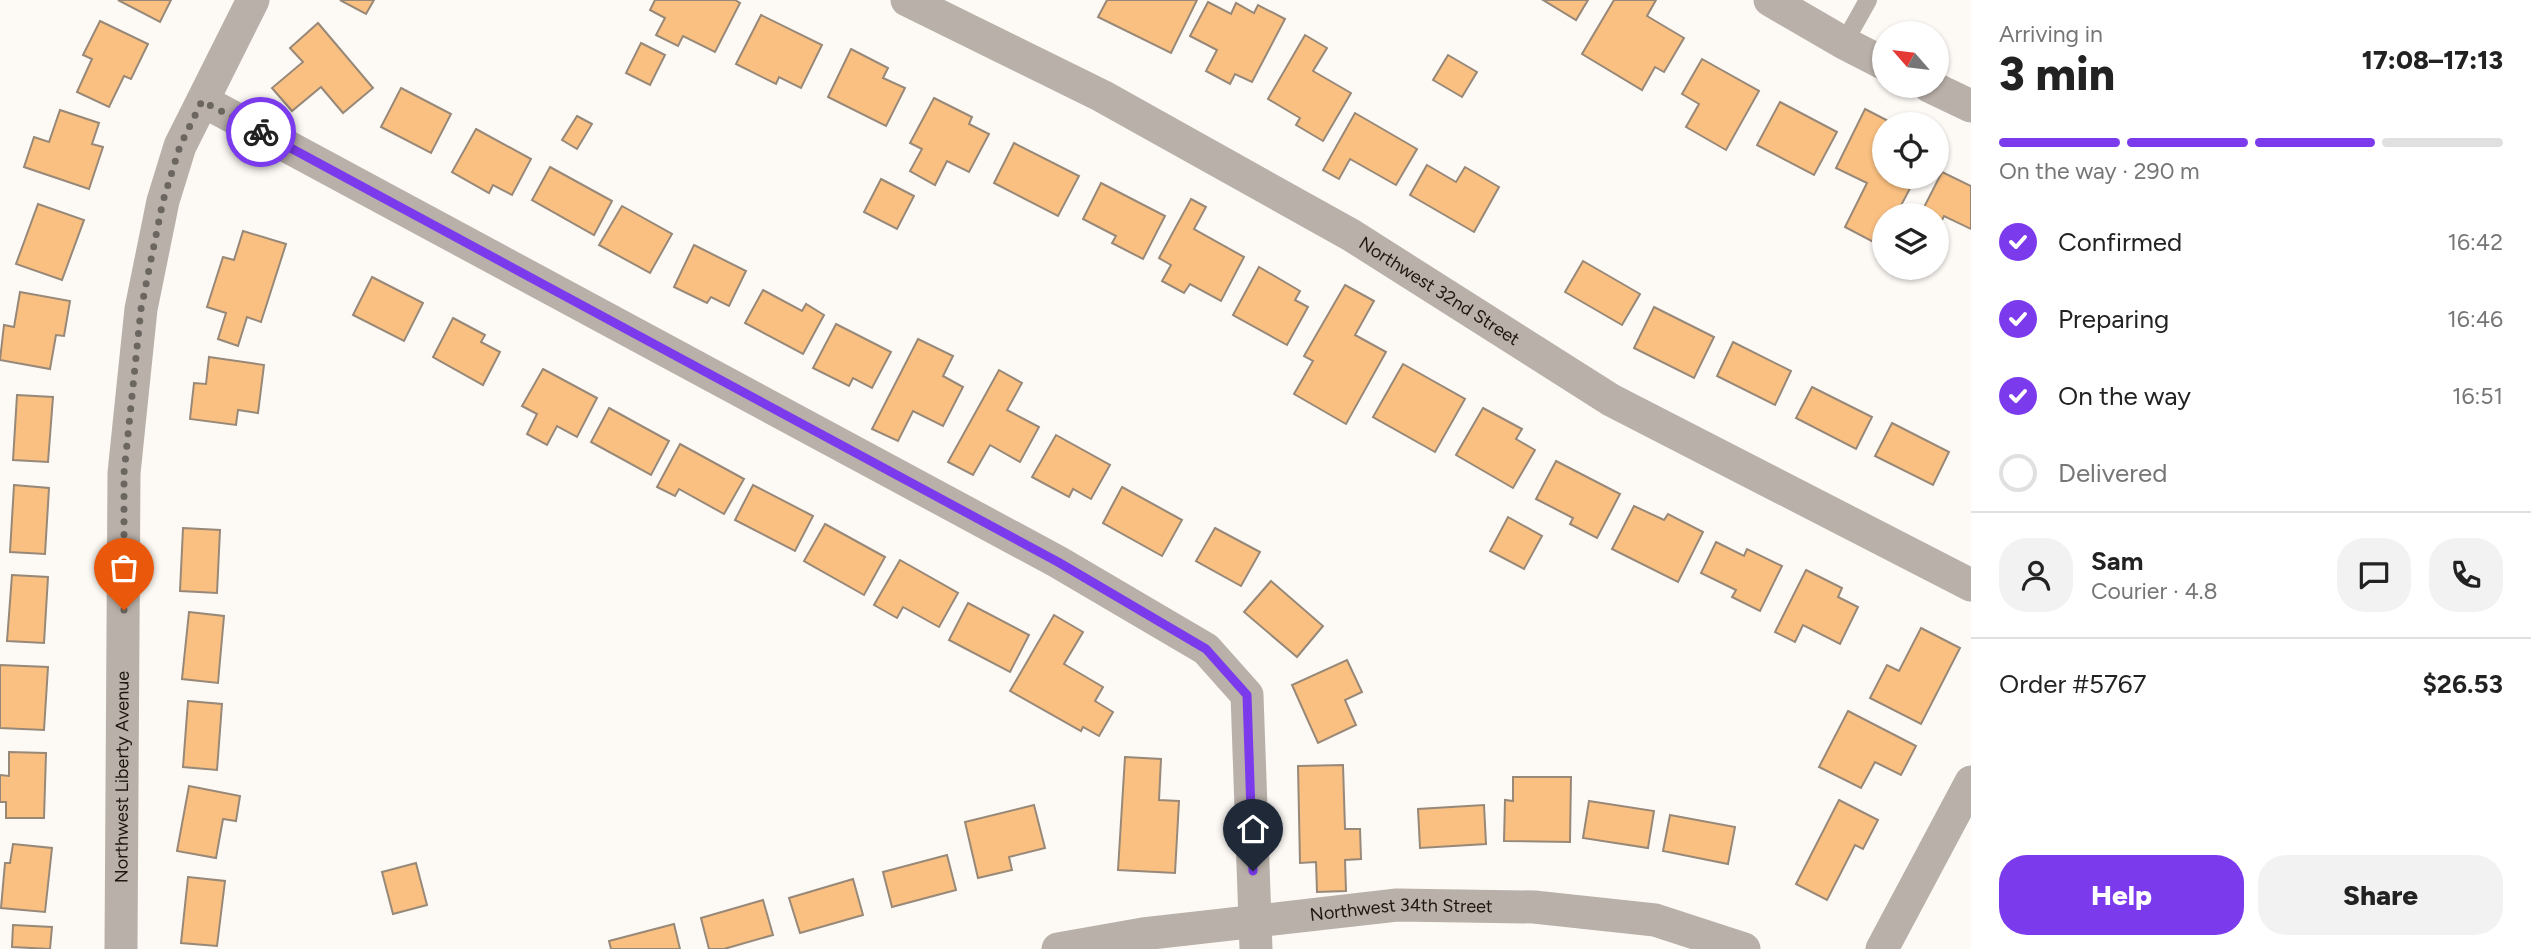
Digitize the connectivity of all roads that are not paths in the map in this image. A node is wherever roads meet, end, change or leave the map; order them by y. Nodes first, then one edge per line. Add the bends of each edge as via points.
1 (253, 0) edge
2 (907, 0) edge
3 (1770, 0) edge
4 (1868, 0) edge
5 (1844, 43) junction
6 (1872, 57) edge
7 (1950, 96) edge
8 (202, 101) junction
9 (1971, 107) edge
10 (1971, 585) edge
11 (1971, 782) edge
12 (1256, 935) edge
13 (121, 949) edge
14 (1058, 949) edge
15 (1744, 949) edge
16 (1882, 949) edge

1 - 8 street, Northwest Liberty Avenue
2 - 10 street, Northwest 32nd Street via 1102,96 1351,235 1611,400
3 - 5 street
4 - 5 lane
5 - 6 street
7 - 9 street
8 - 12 street via 1058,562 1206,649 1247,695
8 - 13 street, Northwest Liberty Avenue via 180,146 163,201 141,309 124,473
11 - 16 street
12 - 14 street, Northwest 34th Street via 1143,934
12 - 15 street, Northwest 34th Street via 1397,905 1534,907 1655,920

